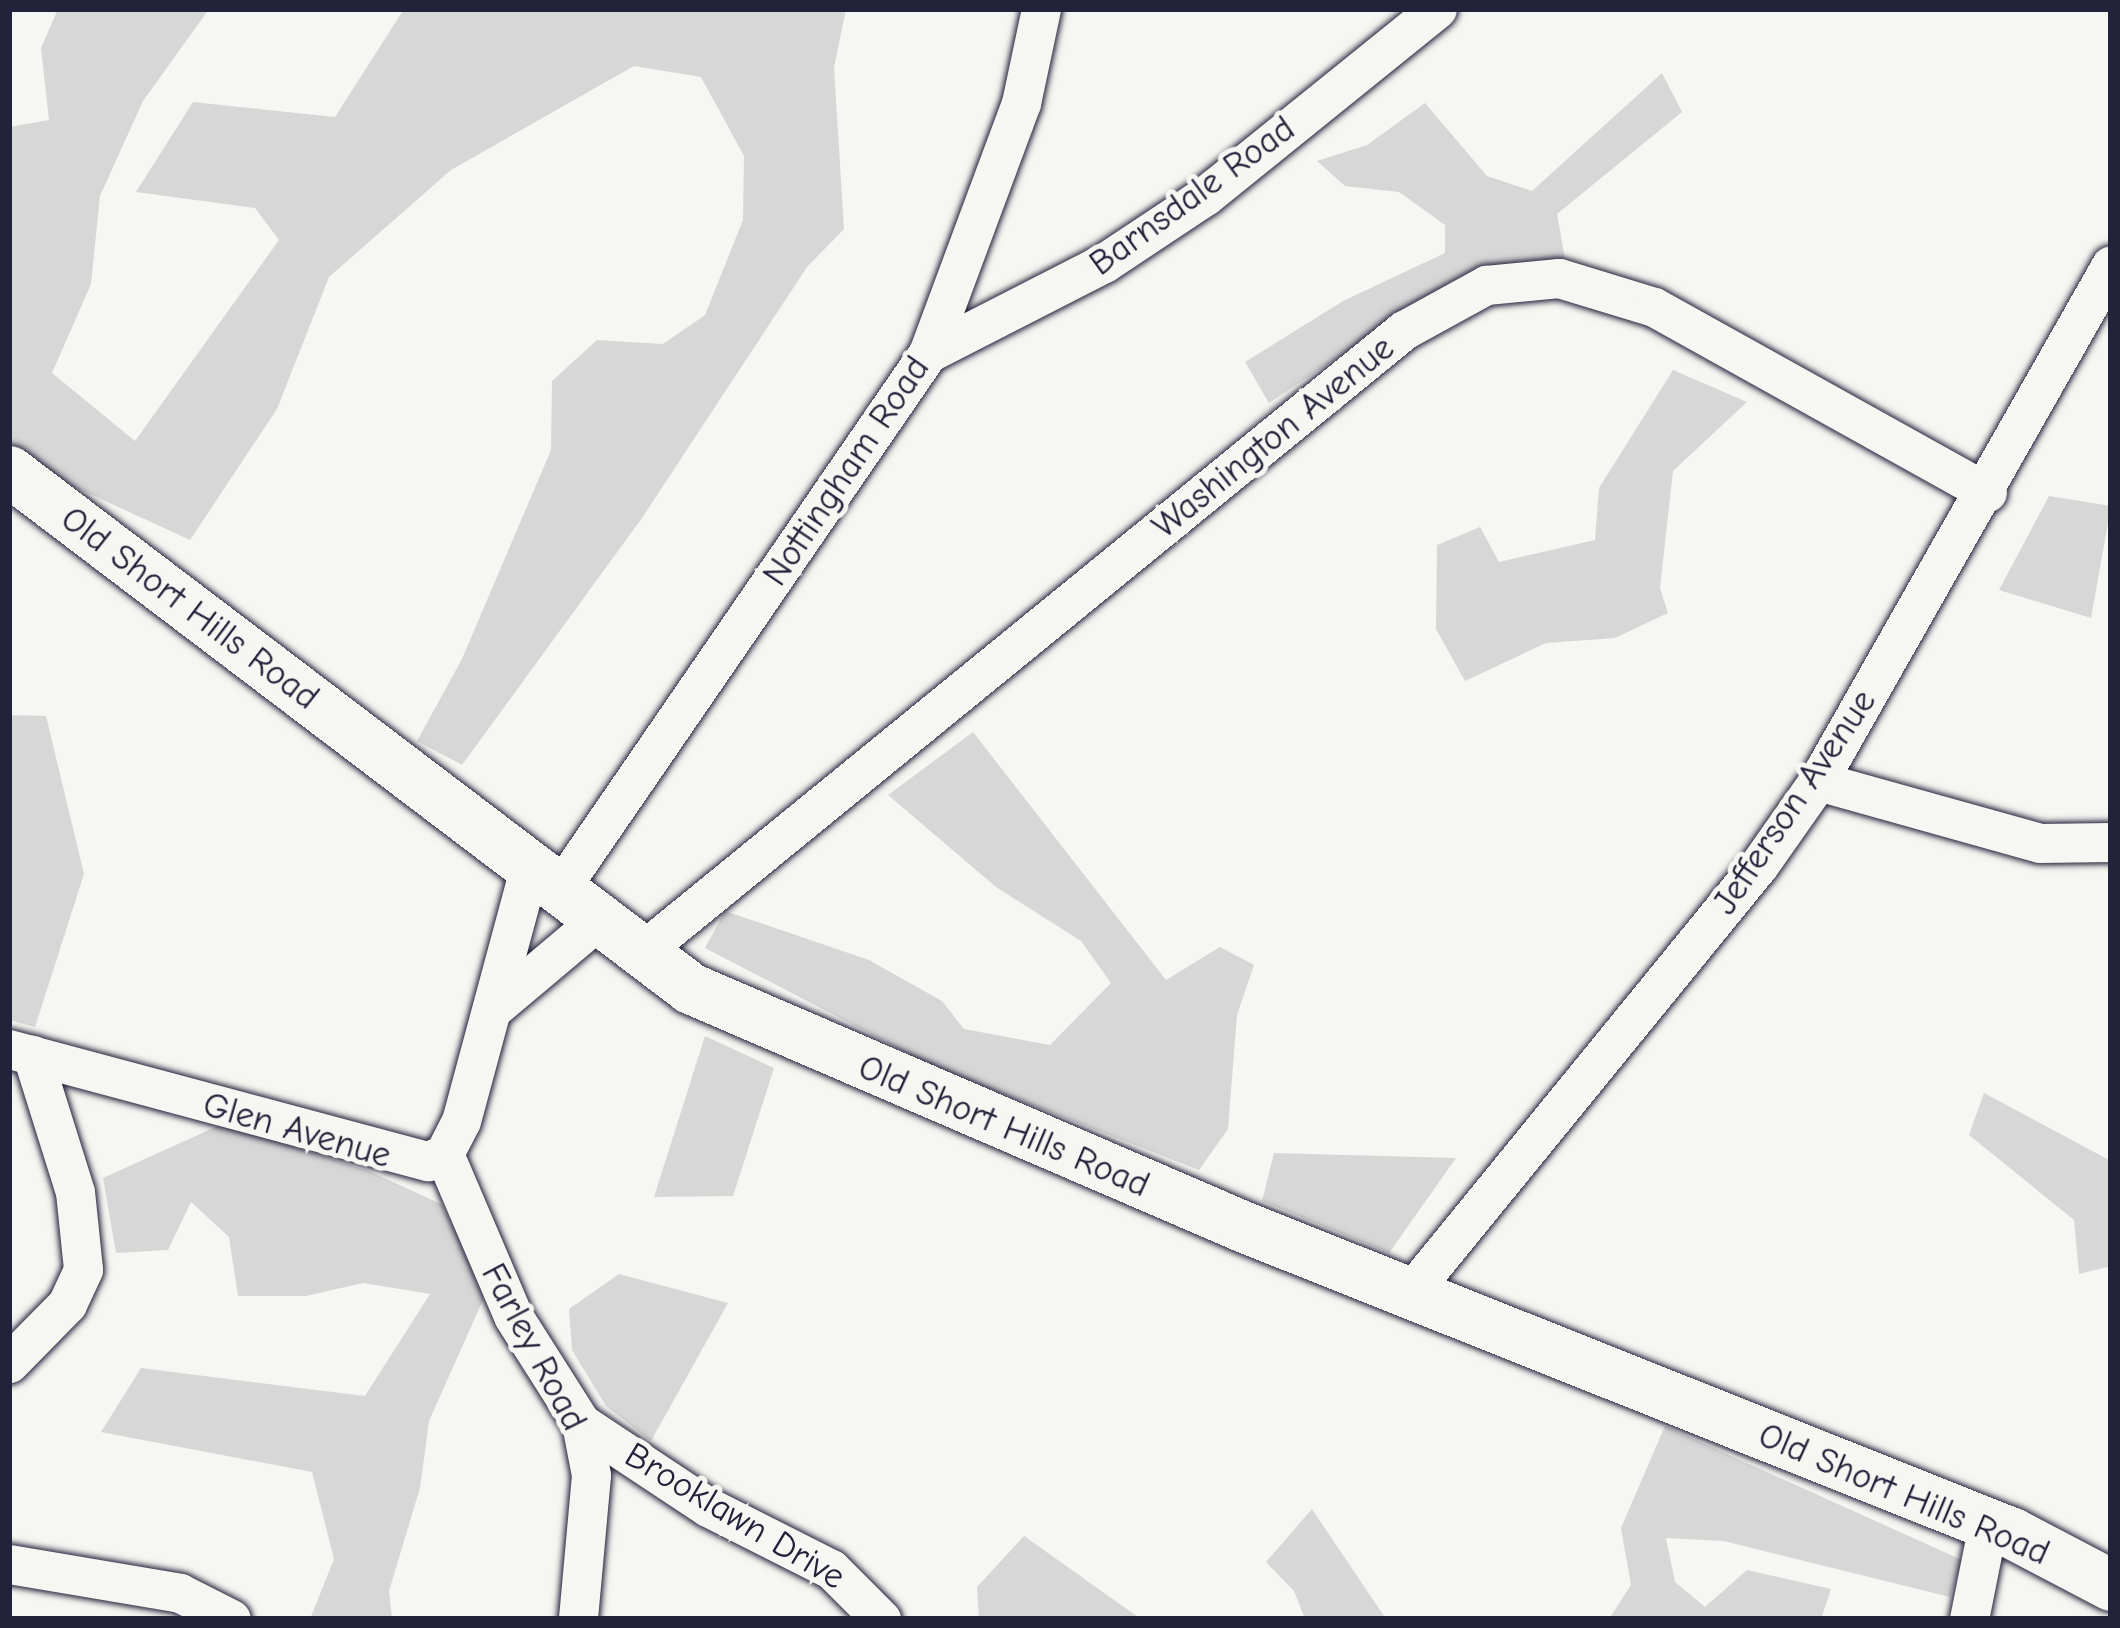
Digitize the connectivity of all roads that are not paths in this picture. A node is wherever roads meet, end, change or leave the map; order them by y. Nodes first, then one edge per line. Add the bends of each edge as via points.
1 (1041, 9) edge
2 (1437, 9) edge
3 (2111, 265) edge
4 (928, 353) junction
5 (9, 471) edge
6 (1987, 492) junction
7 (1817, 781) junction
8 (2111, 842) edge
9 (562, 892) junction
10 (640, 953) junction
11 (489, 1014) junction
12 (21, 1052) edge
13 (444, 1154) junction
14 (1410, 1293) junction
15 (9, 1363) edge
16 (581, 1423) junction
17 (1988, 1524) junction
18 (9, 1564) edge
19 (2111, 1586) edge
20 (231, 1619) edge
21 (578, 1619) edge
22 (880, 1619) edge
23 (1969, 1619) edge

1 - 4 street, Nottingham Road via 1021,104
2 - 4 street, Barnsdale Road via 1204,196 1087,273
3 - 6 street, Jefferson Avenue
4 - 9 street, Nottingham Road
5 - 9 main road, Old Short Hills Road
6 - 7 street, Jefferson Avenue
6 - 10 street, Washington Avenue via 1654,307 1559,278 1486,285 1403,330
7 - 8 street via 2040,843
7 - 14 street, Jefferson Avenue via 1759,865
9 - 10 main road, Old Short Hills Road
9 - 11 street
9 - 11 street, Glen Avenue
10 - 14 main road, Old Short Hills Road via 743,1016
11 - 13 street, Glen Avenue
12 - 13 street, Glen Avenue via 411,1162
12 - 15 street via 75,1192 83,1269 68,1304
13 - 16 street, Farley Road via 513,1316
14 - 17 main road, Old Short Hills Road
16 - 21 street, Farley Road via 591,1475
16 - 22 street, Brooklawn Drive via 708,1507 831,1569
17 - 19 main road, Old Short Hills Road
17 - 23 street
18 - 20 street via 180,1593

